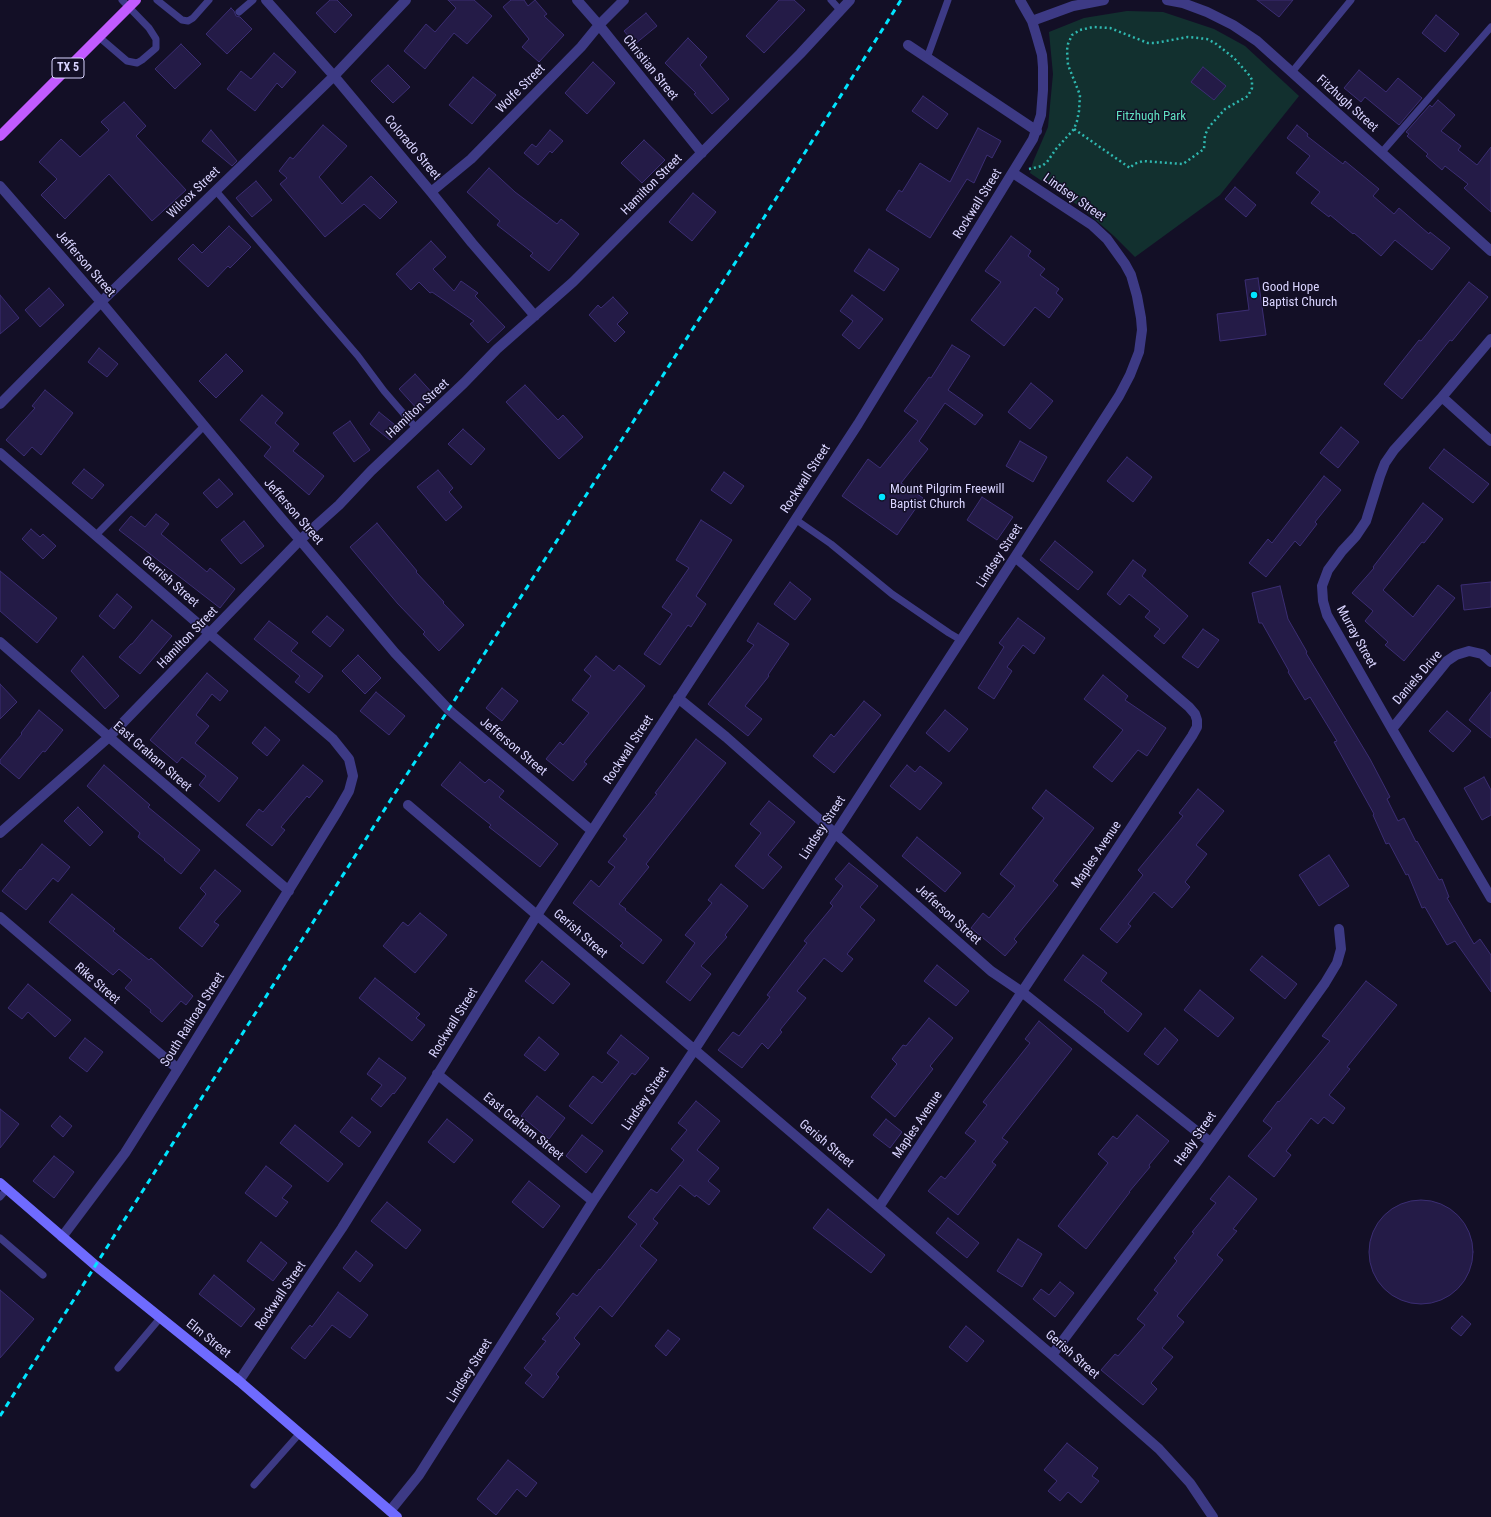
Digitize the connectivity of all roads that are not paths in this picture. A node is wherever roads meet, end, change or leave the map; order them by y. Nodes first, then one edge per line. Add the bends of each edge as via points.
1 (136, 0) edge
2 (157, 0) edge
3 (209, 0) edge
4 (253, 0) edge
5 (266, 0) edge
6 (406, 0) edge
7 (577, 0) edge
8 (624, 0) edge
9 (831, 0) edge
10 (850, 0) edge
11 (948, 0) edge
12 (1020, 0) edge
13 (1104, 0) edge
14 (1167, 0) edge
15 (1170, 0) edge
16 (1351, 0) edge
17 (126, 4) edge
18 (840, 10) junction
19 (239, 12) dead end
20 (1032, 21) junction
21 (599, 25) junction
22 (1491, 27) edge
23 (99, 37) junction
24 (908, 45) dead end
25 (927, 58) junction
26 (1292, 72) junction
27 (334, 76) junction
28 (1037, 131) junction
29 (0, 136) edge
30 (1382, 152) junction
31 (702, 153) junction
32 (1013, 173) junction
33 (0, 186) edge
34 (216, 191) junction
35 (432, 192) junction
36 (1491, 251) edge
37 (101, 302) junction
38 (535, 316) junction
39 (1491, 340) edge
40 (1442, 397) junction
41 (0, 404) edge
42 (204, 426) junction
43 (416, 428) junction
44 (1491, 440) edge
45 (0, 453) edge
46 (795, 519) junction
47 (96, 535) junction
48 (300, 540) junction
49 (1015, 557) junction
50 (210, 634) junction
51 (961, 640) junction
52 (0, 642) edge
53 (1491, 662) edge
54 (678, 698) junction
55 (1392, 729) junction
56 (109, 737) junction
57 (408, 805) dead end
58 (337, 812) joint
59 (592, 831) junction
60 (836, 832) junction
61 (0, 833) edge
62 (289, 891) junction
63 (1491, 898) edge
64 (537, 915) junction
65 (0, 917) edge
66 (1339, 929) dead end
67 (1022, 992) junction
68 (694, 1049) junction
69 (178, 1069) junction
70 (437, 1074) junction
71 (1210, 1142) junction
72 (3, 1186) edge
73 (0, 1197) edge
74 (593, 1201) junction
75 (879, 1207) junction
76 (62, 1236) junction
77 (0, 1238) edge
78 (43, 1275) dead end
79 (161, 1317) junction
80 (1052, 1355) junction
81 (118, 1368) dead end
82 (240, 1381) junction
83 (300, 1432) junction
84 (254, 1486) dead end
85 (394, 1514) edge
86 (1213, 1517) edge

1 - 17 main road, TX 5
2 - 3 lane via 182,20 188,21
4 - 19 lane
5 - 27 street, Colorado Street
6 - 27 street, Wilcox Street
7 - 21 street, Christian Street
8 - 21 street, Wolfe Street
9 - 18 lane
10 - 18 street, Hamilton Street
11 - 25 lane
12 - 20 street, Rockwall Street
13 - 20 street via 1073,6
14 - 15 street, Fitzhugh Street
15 - 26 street, Fitzhugh Street via 1207,12 1233,25 1257,41
16 - 26 lane
17 - 23 main road, TX 5
17 - 23 lane via 156,38 156,48 137,63 127,61
18 - 31 street, Hamilton Street
20 - 28 street, Rockwall Street via 1043,67 1042,104
21 - 31 street, Christian Street
21 - 35 street, Wolfe Street via 581,47 471,159
22 - 30 lane
23 - 29 main road, TX 5
24 - 25 street
25 - 28 street
26 - 30 street, Fitzhugh Street
27 - 34 street, Wilcox Street
27 - 35 street, Colorado Street
28 - 32 street, Rockwall Street
30 - 36 street, Fitzhugh Street
31 - 38 street, Hamilton Street via 573,282
32 - 46 street, Rockwall Street via 858,424
32 - 49 street, Lindsey Street via 1084,219 1107,239 1131,275 1140,306 1142,330 1138,352 1124,386
33 - 37 street, Jefferson Street
34 - 37 street, Wilcox Street
34 - 43 lane via 358,356
35 - 38 street, Colorado Street
37 - 41 street, Wilcox Street
37 - 42 street, Jefferson Street
38 - 43 street, Hamilton Street via 497,349
39 - 40 street, Murray Street
40 - 44 street
40 - 55 street, Murray Street via 1385,463 1366,521 1328,570 1322,586 1327,615
42 - 47 lane
42 - 48 street, Jefferson Street
43 - 48 street, Hamilton Street
45 - 47 street, Gerrish Street
46 - 51 lane via 831,544 898,598
46 - 54 street, Rockwall Street
47 - 50 street, Gerrish Street
48 - 50 street, Hamilton Street
48 - 59 street, Jefferson Street via 395,653 449,710
49 - 51 street, Lindsey Street
49 - 67 street, Maples Avenue via 1189,707 1197,720 1192,736
50 - 56 street, Hamilton Street
50 - 58 street, Gerrish Street via 333,739 349,759 353,776 349,791
51 - 60 street, Lindsey Street
52 - 56 street, East Graham Street
53 - 55 street, Daniels Drive via 1482,654 1469,651 1447,661
54 - 59 street, Rockwall Street
54 - 60 street, Jefferson Street
55 - 63 street, Murray Street
56 - 61 street, Hamilton Street
56 - 62 street, East Graham Street
57 - 64 street, Gerish Street
58 - 62 street, South Railroad Street
59 - 64 street, Rockwall Street
60 - 67 street, Jefferson Street via 991,971
60 - 68 street, Lindsey Street
62 - 69 street, South Railroad Street
64 - 68 street, Gerish Street
64 - 70 street, Rockwall Street
65 - 69 street, Rike Street
66 - 71 street, Healy Street via 1341,949 1337,963 1325,983
67 - 71 street, Jefferson Street
67 - 75 street, Maples Avenue
68 - 74 street, Lindsey Street
68 - 75 street, Gerish Street
69 - 76 street, South Railroad Street via 125,1153
70 - 74 street, East Graham Street
70 - 82 street, Rockwall Street via 342,1228
71 - 80 street, Healy Street
72 - 73 lane
72 - 76 main road, Elm Street
74 - 85 street, Lindsey Street
75 - 80 street, Gerish Street
76 - 79 main road, Elm Street
77 - 78 lane
79 - 81 lane
79 - 82 main road, Elm Street
80 - 86 street, Gerish Street via 1159,1449 1190,1483
82 - 83 main road, Elm Street
83 - 84 lane
83 - 85 main road, Elm Street

